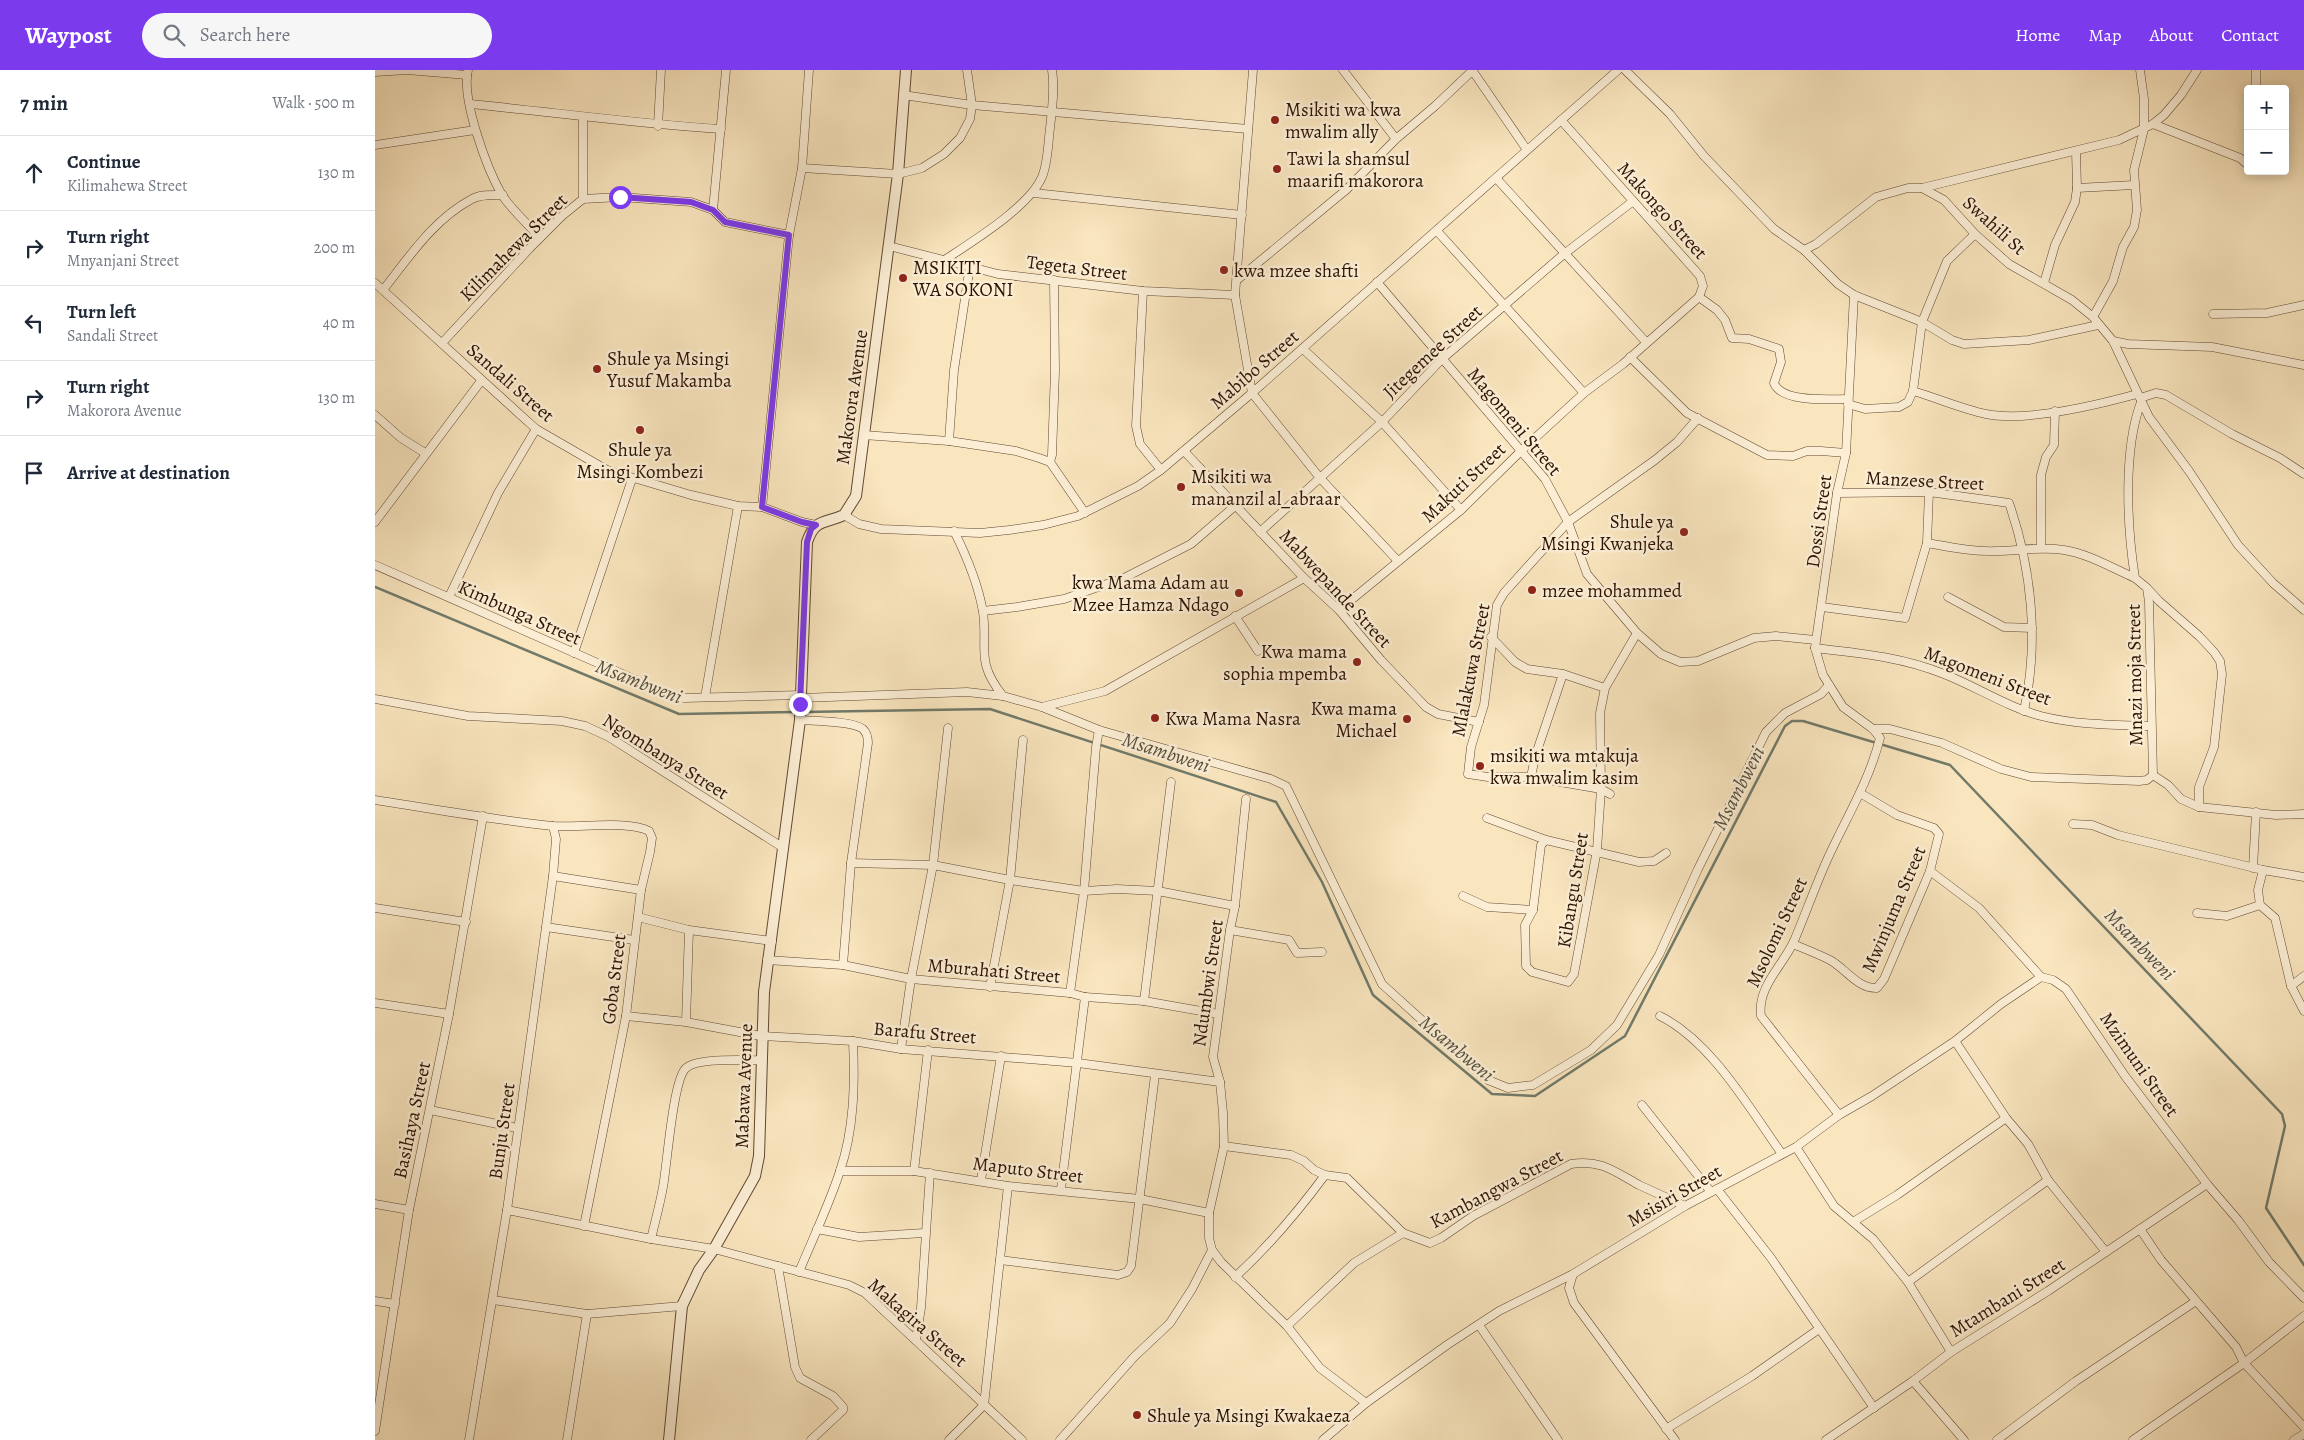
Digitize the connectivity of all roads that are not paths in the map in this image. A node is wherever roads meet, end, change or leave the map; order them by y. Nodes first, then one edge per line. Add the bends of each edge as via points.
1 (661, 70) edge
2 (727, 70) edge
3 (809, 70) edge
4 (906, 70) edge
5 (967, 70) edge
6 (1052, 70) edge
7 (1253, 70) edge
8 (1343, 70) edge
9 (1472, 70) edge
10 (1618, 70) edge
11 (1625, 70) edge
12 (2140, 70) edge
13 (2197, 70) edge
14 (2256, 70) edge
15 (375, 72) edge
16 (468, 72) edge
17 (2256, 85) edge
18 (903, 95) junction
19 (469, 104) junction
20 (972, 105) junction
21 (1052, 111) junction
22 (583, 117) junction
23 (1561, 120) junction
24 (2153, 124) junction
25 (658, 126) junction
26 (721, 129) junction
27 (1248, 129) junction
28 (2144, 129) junction
29 (475, 130) junction
30 (1395, 139) junction
31 (375, 145) edge
32 (1527, 150) junction
33 (2075, 151) junction
34 (2244, 162) edge
35 (802, 168) junction
36 (898, 174) junction
37 (1495, 178) junction
38 (2134, 185) junction
39 (1922, 188) junction
40 (2077, 188) junction
41 (1034, 193) junction
42 (503, 195) junction
43 (583, 199) junction
44 (1632, 202) junction
45 (713, 210) junction
46 (1242, 215) junction
47 (1437, 230) junction
48 (1975, 234) junction
49 (789, 235) junction
50 (541, 238) junction
51 (889, 246) junction
52 (1804, 250) junction
53 (1564, 254) junction
54 (946, 259) junction
55 (970, 266) junction
56 (1054, 280) junction
57 (1237, 280) junction
58 (1377, 282) junction
59 (375, 283) edge
60 (2044, 284) junction
61 (383, 290) junction
62 (1143, 291) junction
63 (1235, 295) junction
64 (1854, 295) junction
65 (1699, 297) junction
66 (2304, 305) edge
67 (1505, 306) junction
68 (2213, 314) dead end
69 (2093, 317) junction
70 (1922, 322) junction
71 (2098, 325) junction
72 (2113, 341) junction
73 (1646, 342) junction
74 (442, 343) junction
75 (1303, 349) junction
76 (1630, 357) junction
77 (1442, 359) junction
78 (2304, 365) edge
79 (481, 381) junction
80 (1913, 391) junction
81 (1252, 393) junction
82 (1584, 394) junction
83 (2139, 398) junction
84 (1848, 402) junction
85 (2055, 411) junction
86 (375, 415) edge
87 (1698, 418) junction
88 (1382, 422) junction
89 (536, 429) junction
90 (863, 435) junction
91 (949, 441) junction
92 (1521, 450) junction
93 (1184, 451) junction
94 (425, 453) junction
95 (1846, 453) junction
96 (1049, 462) junction
97 (1161, 470) junction
98 (2304, 474) edge
99 (1321, 478) junction
100 (632, 479) junction
101 (1929, 492) junction
102 (1837, 493) junction
103 (738, 506) junction
104 (1235, 506) junction
105 (762, 507) junction
106 (1461, 510) junction
107 (1085, 512) junction
108 (844, 515) junction
109 (375, 522) edge
110 (1568, 522) junction
111 (816, 525) junction
112 (954, 531) junction
113 (1260, 532) junction
114 (1927, 543) junction
115 (2041, 548) junction
116 (2022, 550) junction
117 (1398, 561) junction
118 (375, 565) edge
119 (1304, 578) junction
120 (2135, 578) junction
121 (2147, 588) junction
122 (449, 597) junction
123 (1948, 598) dead end
124 (1822, 607) junction
125 (1339, 610) junction
126 (2304, 610) edge
127 (983, 611) junction
128 (1235, 616) junction
129 (2032, 628) junction
130 (1637, 633) junction
131 (1491, 637) junction
132 (1815, 644) junction
133 (1258, 651) dead end
134 (574, 653) junction
135 (1563, 674) junction
136 (1829, 685) junction
137 (1605, 688) junction
138 (1003, 696) junction
139 (705, 697) junction
140 (375, 699) edge
141 (801, 699) junction
142 (1042, 707) junction
143 (2024, 711) junction
144 (800, 717) junction
145 (1479, 722) junction
146 (2151, 726) junction
147 (948, 728) dead end
148 (1873, 729) junction
149 (1098, 734) junction
150 (1880, 738) joint
151 (1023, 740) dead end
152 (2153, 775) junction
153 (1531, 778) junction
154 (1171, 782) dead end
155 (1601, 789) junction
156 (1860, 793) junction
157 (1611, 794) dead end
158 (1247, 799) dead end
159 (375, 800) edge
160 (2199, 807) junction
161 (2256, 812) junction
162 (2304, 814) edge
163 (483, 816) junction
164 (1487, 818) dead end
165 (2073, 824) dead end
166 (553, 826) junction
167 (1546, 840) junction
168 (782, 848) junction
169 (1597, 850) junction
170 (1666, 853) dead end
171 (851, 863) junction
172 (933, 865) junction
173 (2253, 868) junction
174 (2263, 870) junction
175 (1930, 871) junction
176 (553, 876) junction
177 (2304, 877) edge
178 (1010, 880) junction
179 (641, 890) junction
180 (1084, 891) junction
181 (1159, 891) junction
182 (1463, 896) dead end
183 (2260, 905) junction
184 (1235, 906) junction
185 (375, 908) edge
186 (1533, 910) junction
187 (2197, 913) dead end
188 (638, 917) junction
189 (466, 922) junction
190 (546, 927) junction
191 (689, 930) junction
192 (1229, 930) junction
193 (634, 940) junction
194 (772, 941) junction
195 (1793, 944) junction
196 (1322, 952) dead end
197 (767, 960) junction
198 (843, 965) junction
199 (2304, 976) edge
200 (2041, 977) junction
201 (911, 979) junction
202 (2291, 986) junction
203 (990, 987) junction
204 (1070, 993) junction
205 (1085, 996) junction
206 (1144, 1001) junction
207 (375, 1004) edge
208 (2304, 1011) edge
209 (449, 1014) junction
210 (1218, 1014) junction
211 (626, 1016) junction
212 (1660, 1016) dead end
213 (685, 1022) junction
214 (761, 1036) junction
215 (1955, 1041) junction
216 (853, 1042) junction
217 (901, 1049) junction
218 (928, 1050) junction
219 (1001, 1056) junction
220 (761, 1060) junction
221 (1078, 1063) junction
222 (1155, 1075) junction
223 (1220, 1082) junction
224 (1642, 1105) dead end
225 (431, 1110) junction
226 (1839, 1115) junction
227 (2006, 1118) junction
228 (517, 1128) junction
229 (1224, 1146) junction
230 (1796, 1147) junction
231 (1782, 1154) junction
232 (841, 1171) junction
233 (915, 1171) junction
234 (930, 1174) junction
235 (1325, 1175) junction
236 (981, 1180) junction
237 (2048, 1180) junction
238 (2207, 1184) junction
239 (1008, 1186) junction
240 (1061, 1190) junction
241 (1714, 1190) junction
242 (1140, 1199) junction
243 (375, 1204) edge
244 (1685, 1206) junction
245 (409, 1210) junction
246 (507, 1210) junction
247 (1209, 1214) junction
248 (1853, 1222) junction
249 (584, 1226) junction
250 (817, 1229) junction
251 (2140, 1229) junction
252 (924, 1233) junction
253 (1403, 1233) junction
254 (651, 1239) junction
255 (714, 1249) junction
256 (1212, 1250) junction
257 (2106, 1252) junction
258 (1000, 1260) junction
259 (778, 1266) junction
260 (799, 1272) junction
261 (1573, 1274) junction
262 (1235, 1276) junction
263 (1908, 1282) junction
264 (2304, 1298) edge
265 (493, 1300) junction
266 (375, 1301) edge
267 (2196, 1301) junction
268 (395, 1304) junction
269 (682, 1306) junction
270 (587, 1314) junction
271 (2304, 1316) edge
272 (1479, 1325) junction
273 (1287, 1326) junction
274 (1819, 1330) junction
275 (916, 1339) junction
276 (1951, 1352) junction
277 (2244, 1363) junction
278 (1913, 1381) junction
279 (1366, 1403) junction
280 (984, 1405) junction
281 (377, 1408) edge
282 (1874, 1408) junction
283 (2304, 1427) edge
284 (1667, 1429) junction
285 (375, 1431) edge
286 (2304, 1434) edge
287 (469, 1440) edge
288 (567, 1440) edge
289 (669, 1440) edge
290 (811, 1440) edge
291 (949, 1440) edge
292 (1022, 1440) edge
293 (1060, 1440) edge
294 (1323, 1440) edge
295 (1558, 1440) edge
296 (1675, 1440) edge
297 (1826, 1440) edge
298 (1964, 1440) edge
299 (1997, 1440) edge
300 (2133, 1440) edge
301 (2294, 1440) edge

1 - 25 street
2 - 26 street
3 - 35 street
4 - 18 street, Makorora Avenue
5 - 20 street
6 - 21 street
7 - 27 street
8 - 30 street
9 - 30 street
9 - 32 street
10 - 23 street, Mabibo Street
11 - 52 street via 1670,114 1704,156 1773,229
12 - 28 street
13 - 24 street via 2181,95
14 - 17 street
15 - 16 street
16 - 19 street
18 - 20 street
18 - 36 street, Makorora Avenue
19 - 22 street
19 - 29 street
20 - 21 street
20 - 36 street via 970,119 960,138 944,154 922,168
21 - 27 street
21 - 41 street via 1043,176
22 - 25 street
22 - 43 street
23 - 32 street, Mabibo Street
23 - 44 street, Makongo Street
24 - 28 street
24 - 34 street
25 - 26 street
26 - 45 street
27 - 46 street
28 - 33 street via 2119,140
28 - 38 street via 2134,170
29 - 31 street
29 - 42 street
30 - 57 street via 1347,190
32 - 37 street, Mabibo Street
33 - 39 street
33 - 40 street
35 - 36 street
35 - 49 street
36 - 51 street, Makorora Avenue
37 - 47 street, Mabibo Street
37 - 53 street
38 - 40 street
38 - 69 street via 2137,210 2134,227 2123,247 2113,281
39 - 48 street, Swahili St via 1944,200
39 - 52 street via 1908,188 1876,197
40 - 60 street via 2075,202 2055,245
41 - 46 street
41 - 54 street
42 - 50 street
42 - 61 street via 472,199 433,228
43 - 45 street, Kilimahewa Street via 620,197 691,202
43 - 50 street, Kilimahewa Street
44 - 53 street, Jitegemee Street
44 - 65 street, Makongo Street via 1700,276 1703,286
45 - 49 street, Kilimahewa Street via 725,222
46 - 57 street
47 - 58 street, Mabibo Street
47 - 67 street
48 - 60 street, Swahili St via 2009,264
48 - 70 street via 1947,261
49 - 105 street
50 - 74 street, Kilimahewa Street
51 - 54 street, Tegeta Street
51 - 90 street, Makorora Avenue
52 - 64 street via 1838,284
53 - 67 street, Jitegemee Street
53 - 73 street
54 - 55 street, Tegeta Street
55 - 56 street, Tegeta Street via 998,274
55 - 91 street via 954,370
56 - 62 street, Tegeta Street
56 - 96 street via 1055,371 1052,455
57 - 63 street
58 - 75 street, Mabibo Street
58 - 77 street, Magomeni Street
59 - 61 street, Sandali Street
60 - 69 street, Swahili St via 2073,300
61 - 74 street, Sandali Street
62 - 63 street, Tegeta Street
62 - 97 street via 1136,426 1140,444
63 - 81 street
64 - 70 street
64 - 84 street, Dossi Street
65 - 73 street, Makuti Street
65 - 84 street via 1717,310 1732,338 1749,339 1779,349 1781,362 1775,383 1781,394
66 - 68 street via 2267,313
67 - 77 street, Jitegemee Street
67 - 82 street
69 - 71 street, Swahili St
70 - 71 street via 1964,344 2029,340
70 - 80 street
71 - 72 street, Swahili St
72 - 78 street via 2212,347
72 - 83 street, Swahili St
73 - 76 street, Makuti Street
74 - 79 street, Sandali Street
75 - 81 street, Mabibo Street
75 - 88 street
76 - 82 street, Makuti Street
76 - 87 street via 1683,410
77 - 88 street, Jitegemee Street
77 - 92 street, Magomeni Street
79 - 89 street, Sandali Street
79 - 94 street
80 - 84 street via 1908,402 1899,407 1865,409
80 - 85 street via 1987,414 2010,416
81 - 93 street, Mabibo Street
81 - 99 street
82 - 92 street, Makuti Street
83 - 85 street
83 - 98 street via 2156,393 2165,395
83 - 120 street, Mnazi moja Street via 2133,428 2129,501
83 - 126 street, Swahili St via 2238,545 2273,583
84 - 95 street, Dossi Street
85 - 115 street via 2054,445 2046,457 2041,475
86 - 94 street via 401,438
87 - 95 street via 1767,455 1793,456 1807,451
87 - 110 street, Mlalakuwa Street via 1655,460
88 - 99 street, Jitegemee Street
88 - 106 street
89 - 100 street, Sandali Street via 607,470
89 - 122 street via 498,493
90 - 91 street
90 - 108 street, Makorora Avenue via 856,496
91 - 96 street via 1016,451
92 - 106 street, Makuti Street
92 - 110 street, Magomeni Street via 1545,479
93 - 97 street, Mabibo Street
93 - 104 street, Mabwepande Street
94 - 109 street
95 - 102 street, Dossi Street
96 - 107 street
97 - 107 street, Mabibo Street via 1138,486
99 - 113 street, Jitegemee Street
99 - 117 street
100 - 103 street, Sandali Street
100 - 134 street
101 - 102 street, Manzese Street
101 - 114 street
101 - 116 street, Manzese Street via 2009,503
102 - 124 street, Dossi Street
103 - 105 street, Sandali Street
103 - 139 street
104 - 113 street, Mabwepande Street
104 - 127 street via 1191,544 1124,578 1064,599
105 - 111 street, Sandali Street
106 - 117 street, Makuti Street
107 - 112 street, Mabibo Street via 1035,527 980,533
108 - 111 street
108 - 112 street, Mabibo Street via 859,524 881,529
110 - 130 street, Magomeni Street via 1587,574
110 - 131 street, Mlalakuwa Street via 1504,593 1497,605
111 - 141 street via 811,529 807,542
112 - 127 street via 970,564
113 - 119 street, Mabwepande Street
114 - 116 street via 1973,551
114 - 124 street via 1905,618
115 - 116 street
115 - 120 street via 2080,553
116 - 129 street, Manzese Street
117 - 125 street, Makuti Street
118 - 122 street, Kimbunga Street
119 - 125 street, Mabwepande Street
119 - 128 street
120 - 121 street, Mnazi moja Street
121 - 146 street, Mnazi moja Street
121 - 160 street via 2199,636 2219,661 2222,674 2214,747 2199,787
122 - 134 street, Kimbunga Street
123 - 129 street via 2004,627
124 - 132 street, Dossi Street
125 - 145 street, Mabwepande Street via 1426,707 1438,714
127 - 138 street via 985,666
128 - 133 street
128 - 142 street via 1105,691
129 - 143 street, Manzese Street via 2032,671
130 - 132 street, Magomeni Street via 1661,654 1680,662 1698,661 1754,638 1776,636
130 - 137 street, Kibangu Street
131 - 135 street via 1521,666
131 - 145 street, Mlalakuwa Street via 1484,705
132 - 136 street, Dossi Street via 1817,661
132 - 143 street, Magomeni Street via 1900,659 1945,674
134 - 139 street, Kimbunga Street via 669,694 685,698
135 - 137 street
135 - 153 street
136 - 148 street, Dossi Street via 1843,707
136 - 149 street, Kimbunga Street via 1821,694 1785,713 1766,732 1659,955 1617,1025 1591,1050 1533,1085 1518,1088 1499,1085 1483,1076 1382,984 1285,786 1271,779
137 - 155 street, Kibangu Street via 1601,713
138 - 141 street, Kimbunga Street via 967,692
138 - 142 street, Kimbunga Street
139 - 141 street, Kimbunga Street
140 - 168 street, Ngombanya Street via 468,716 562,721 585,726 609,737
141 - 144 street, Mabawa Avenue
142 - 149 street, Kimbunga Street
143 - 146 street, Magomeni Street via 2101,725
144 - 168 street, Mabawa Avenue
144 - 171 street via 852,725 863,728 867,735
145 - 153 street, Mlalakuwa Street via 1471,747 1468,774
146 - 152 street, Mnazi moja Street
147 - 172 street
148 - 150 street, Dossi Street
148 - 152 street via 1891,729 1942,743 1986,763 2031,778 2139,781
149 - 180 street
150 - 156 street, Msolomi Street
151 - 178 street
152 - 160 street via 2181,799
153 - 155 street, Mlalakuwa Street
154 - 181 street
155 - 157 street, Mlalakuwa Street
155 - 169 street, Kibangu Street
156 - 175 street, Mwinjuma Street via 1897,814 1934,828 1939,834 1939,841
156 - 195 street, Msolomi Street via 1827,860
158 - 184 street, Ndumbwi Street
159 - 163 street
160 - 161 street
161 - 162 street
161 - 173 street
163 - 166 street
163 - 189 street, Basihaya Street
164 - 167 street
165 - 173 street via 2091,825 2118,835
166 - 176 street, Bunju Street via 556,839
166 - 179 street, Goba Street via 649,831 651,852
167 - 169 street
167 - 186 street, Kibangu Street via 1541,845
168 - 194 street, Mabawa Avenue
169 - 170 street via 1649,862
169 - 186 street, Kibangu Street via 1574,974 1568,982 1532,972 1526,966 1525,925
171 - 172 street
171 - 198 street
172 - 178 street
172 - 201 street
173 - 174 street
174 - 177 street
174 - 183 street via 2258,890
175 - 195 street, Mwinjuma Street via 1884,979 1877,988 1858,982 1830,960
175 - 200 street, Mzimuni Street via 1979,908
176 - 179 street
176 - 190 street, Bunju Street
178 - 180 street
178 - 203 street
179 - 188 street, Goba Street
180 - 181 street
180 - 204 street
181 - 184 street
181 - 206 street
182 - 186 street via 1487,907
183 - 187 street via 2227,916
183 - 202 street via 2275,918
184 - 192 street, Ndumbwi Street
185 - 189 street
188 - 191 street
188 - 193 street, Goba Street
189 - 209 street, Basihaya Street
190 - 193 street
190 - 228 street, Bunju Street
191 - 194 street
191 - 213 street
192 - 196 street via 1289,940 1297,953
192 - 210 street, Ndumbwi Street
193 - 211 street, Goba Street
194 - 197 street, Mabawa Avenue
195 - 226 street, Msolomi Street via 1763,992 1761,1016
197 - 198 street, Mburahati Street
197 - 214 street, Mabawa Avenue
198 - 201 street, Mburahati Street
199 - 202 street
200 - 215 street, Msisiri Street
200 - 238 street, Mzimuni Street via 2066,988 2125,1076
201 - 203 street, Mburahati Street
201 - 217 street
202 - 208 street
203 - 204 street, Mburahati Street
204 - 205 street, Mburahati Street
205 - 206 street, Mburahati Street
205 - 221 street
206 - 210 street, Mburahati Street
207 - 209 street
209 - 225 street, Basihaya Street
210 - 223 street, Ndumbwi Street via 1213,1057
211 - 213 street, Barafu Street
211 - 249 street, Goba Street
212 - 231 street via 1701,1046
213 - 214 street, Barafu Street
214 - 216 street, Barafu Street
214 - 220 street, Mabawa Avenue
215 - 226 street, Msisiri Street
215 - 227 street
216 - 217 street, Barafu Street
216 - 232 street via 852,1117
217 - 218 street, Barafu Street
218 - 219 street, Barafu Street
218 - 233 street
219 - 221 street, Barafu Street
219 - 236 street
220 - 254 street via 699,1063 687,1067 680,1075 663,1187
220 - 255 street, Mabawa Avenue via 759,1156 755,1176
221 - 222 street, Barafu Street
221 - 240 street
222 - 223 street, Barafu Street
222 - 242 street
223 - 229 street, Ndumbwi Street
224 - 241 street
225 - 228 street
225 - 245 street, Basihaya Street
226 - 230 street, Msisiri Street
227 - 237 street via 2029,1144
227 - 248 street
228 - 246 street, Bunju Street
229 - 235 street, Kambangwa Street via 1291,1155
229 - 247 street, Ndumbwi Street
230 - 231 street, Msisiri Street
230 - 248 street via 1834,1206
231 - 241 street, Msisiri Street
232 - 233 street, Maputo Street
232 - 250 street
233 - 234 street, Maputo Street
234 - 236 street, Maputo Street
234 - 252 street
235 - 253 street, Kambangwa Street via 1347,1178
235 - 262 street via 1295,1216
236 - 239 street, Maputo Street
237 - 257 street
237 - 263 street
238 - 251 street, Mtambani Street
238 - 264 street, Mzimuni Street via 2239,1220 2269,1262
239 - 240 street, Maputo Street
239 - 258 street
240 - 242 street, Maputo Street
241 - 244 street, Msisiri Street
241 - 274 street via 1771,1258
242 - 247 street, Maputo Street
242 - 258 street via 1131,1266 1127,1272 1118,1275
243 - 245 street
244 - 253 street, Kambangwa Street via 1618,1172 1587,1161 1571,1164 1473,1216 1430,1243
244 - 261 street, Msisiri Street
245 - 268 street, Basihaya Street
246 - 249 street, Makagira Street
246 - 265 street, Bunju Street
247 - 256 street, Ndumbwi Street
248 - 263 street via 1873,1239
249 - 254 street, Makagira Street
250 - 252 street via 859,1237
250 - 260 street
251 - 257 street, Mtambani Street
251 - 267 street
252 - 275 street via 921,1308
253 - 273 street via 1354,1263
254 - 255 street, Makagira Street
255 - 259 street, Makagira Street
255 - 269 street, Mabawa Avenue via 699,1270
256 - 262 street
256 - 293 street via 1170,1323 1134,1357
257 - 276 street, Mtambani Street
258 - 280 street
259 - 260 street, Makagira Street
259 - 290 street via 795,1367 800,1378 833,1396 843,1407
260 - 275 street, Makagira Street via 849,1285 865,1293
261 - 272 street, Msisiri Street via 1499,1311
261 - 284 street via 1569,1288 1574,1303
262 - 273 street
263 - 276 street
265 - 270 street
265 - 287 street, Bunju Street
266 - 268 street
267 - 277 street via 2236,1347
267 - 299 street via 2076,1381
268 - 281 street, Basihaya Street
269 - 270 street
269 - 289 street, Mabawa Avenue
270 - 288 street
271 - 277 street
272 - 279 street, Msisiri Street
272 - 295 street
273 - 279 street via 1320,1368
274 - 282 street
274 - 284 street
275 - 280 street, Makagira Street
276 - 278 street, Mtambani Street
277 - 283 street
277 - 300 street
278 - 282 street, Mtambani Street
278 - 298 street
279 - 294 street, Msisiri Street
280 - 291 street
280 - 292 street, Makagira Street
281 - 285 street, Basihaya Street
282 - 297 street, Mtambani Street
284 - 296 street
286 - 301 street

